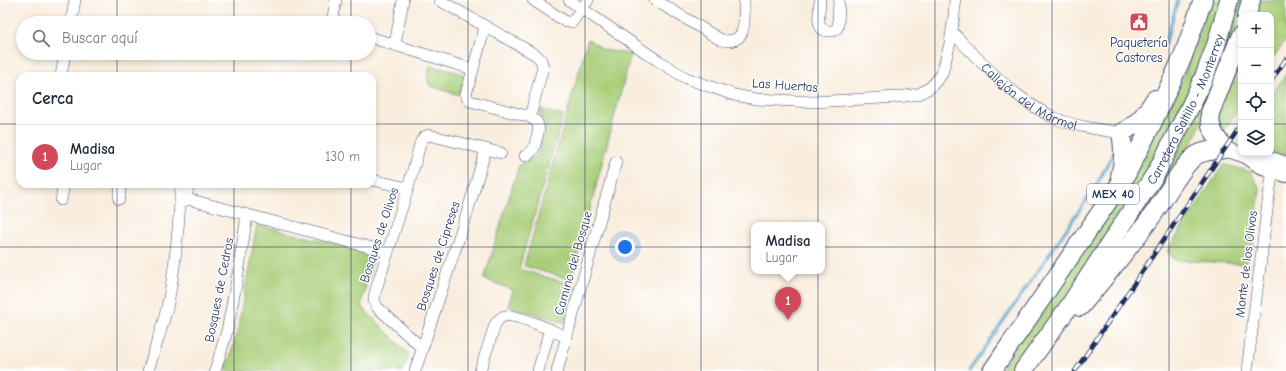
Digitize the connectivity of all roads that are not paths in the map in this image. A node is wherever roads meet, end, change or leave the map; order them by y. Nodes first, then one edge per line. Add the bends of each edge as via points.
1 (75, 0) edge
2 (336, 0) edge
3 (403, 0) edge
4 (439, 0) edge
5 (533, 0) edge
6 (570, 0) edge
7 (655, 0) edge
8 (744, 0) edge
9 (820, 0) edge
10 (839, 0) edge
11 (955, 0) edge
12 (1203, 0) edge
13 (1229, 0) edge
14 (1251, 0) edge
15 (585, 4) edge
16 (1248, 12) edge
17 (72, 16) edge
18 (334, 16) edge
19 (560, 18) junction
20 (485, 27) junction
21 (952, 32) junction
22 (376, 39) edge
23 (1238, 43) edge
24 (395, 44) junction
25 (1183, 56) junction
26 (64, 60) edge
27 (472, 69) junction
28 (62, 72) edge
29 (530, 117) junction
30 (1121, 133) junction
31 (486, 149) junction
32 (1225, 149) junction
33 (501, 153) dead end
34 (525, 156) dead end
35 (616, 162) dead end
36 (1278, 165) edge
37 (1286, 175) edge
38 (376, 181) edge
39 (64, 188) edge
40 (120, 188) edge
41 (182, 188) edge
42 (188, 188) edge
43 (408, 188) junction
44 (1114, 194) junction
45 (183, 198) junction
46 (119, 199) dead end
47 (62, 200) dead end
48 (247, 215) junction
49 (388, 252) junction
50 (550, 329) junction
51 (566, 337) junction
52 (1046, 338) junction
53 (422, 348) junction
54 (148, 371) edge
55 (215, 371) edge
56 (415, 371) edge
57 (480, 371) edge
58 (538, 371) edge
59 (557, 371) edge
60 (992, 371) edge
61 (1023, 371) edge
62 (1247, 371) edge

1 - 17 street
2 - 18 street
3 - 24 street
4 - 20 street
5 - 19 street
6 - 15 street, Las Huertas
6 - 19 street
7 - 8 street via 721,40 728,41 735,40 741,35 744,27
9 - 10 street via 819,25 824,31 836,30 838,26
11 - 21 street, Las Huertas
12 - 25 main road, Carretera Saltillo - Monterrey / MEX 40
13 - 52 main road, Carretera Saltillo - Monterrey / MEX 40 via 1204,77 1156,172
14 - 16 main road
15 - 19 street via 572,22
15 - 21 street, Las Huertas via 658,60 686,78 734,95 756,99 846,101 919,94 931,87 942,74
20 - 27 street
20 - 29 street via 541,60 543,67
21 - 30 street, Callejón del Mármol via 982,63 1022,99 1036,108 1054,118
22 - 24 street
23 - 32 main road via 1210,113 1213,133
24 - 27 street
25 - 30 main road via 1148,111 1137,123
25 - 44 main road, Carretera Saltillo - Monterrey / MEX 40 via 1151,126
26 - 28 street
27 - 29 street via 466,94 470,101
29 - 34 street via 537,122 539,129 534,148
30 - 44 main road via 1123,162
31 - 33 street
31 - 43 street, Bosques de Olivos via 429,135 424,137
31 - 53 street, Bosques de Cipreses
32 - 36 street via 1246,156 1260,166
32 - 52 main road via 1194,157 1118,261 1064,325
35 - 51 street, Camino del Bosque
36 - 37 street
36 - 62 street, Monte de los Olivos
38 - 43 street
39 - 47 street
40 - 46 street
41 - 45 street
42 - 45 street
43 - 49 street, Bosques de Olivos
44 - 60 main road, Carretera Saltillo - Monterrey / MEX 40
45 - 48 street
45 - 54 street via 167,304
48 - 49 street
48 - 55 street, Bosques de Cedros via 227,331
49 - 53 street, Bosques de Olivos via 374,300 378,307
50 - 51 street
50 - 57 street via 514,316 503,316 495,325
50 - 58 street, Camino del Bosque
51 - 59 street, Camino del Bosque
52 - 61 main road, Carretera Saltillo - Monterrey / MEX 40
53 - 56 street, Bosques de Cipreses

